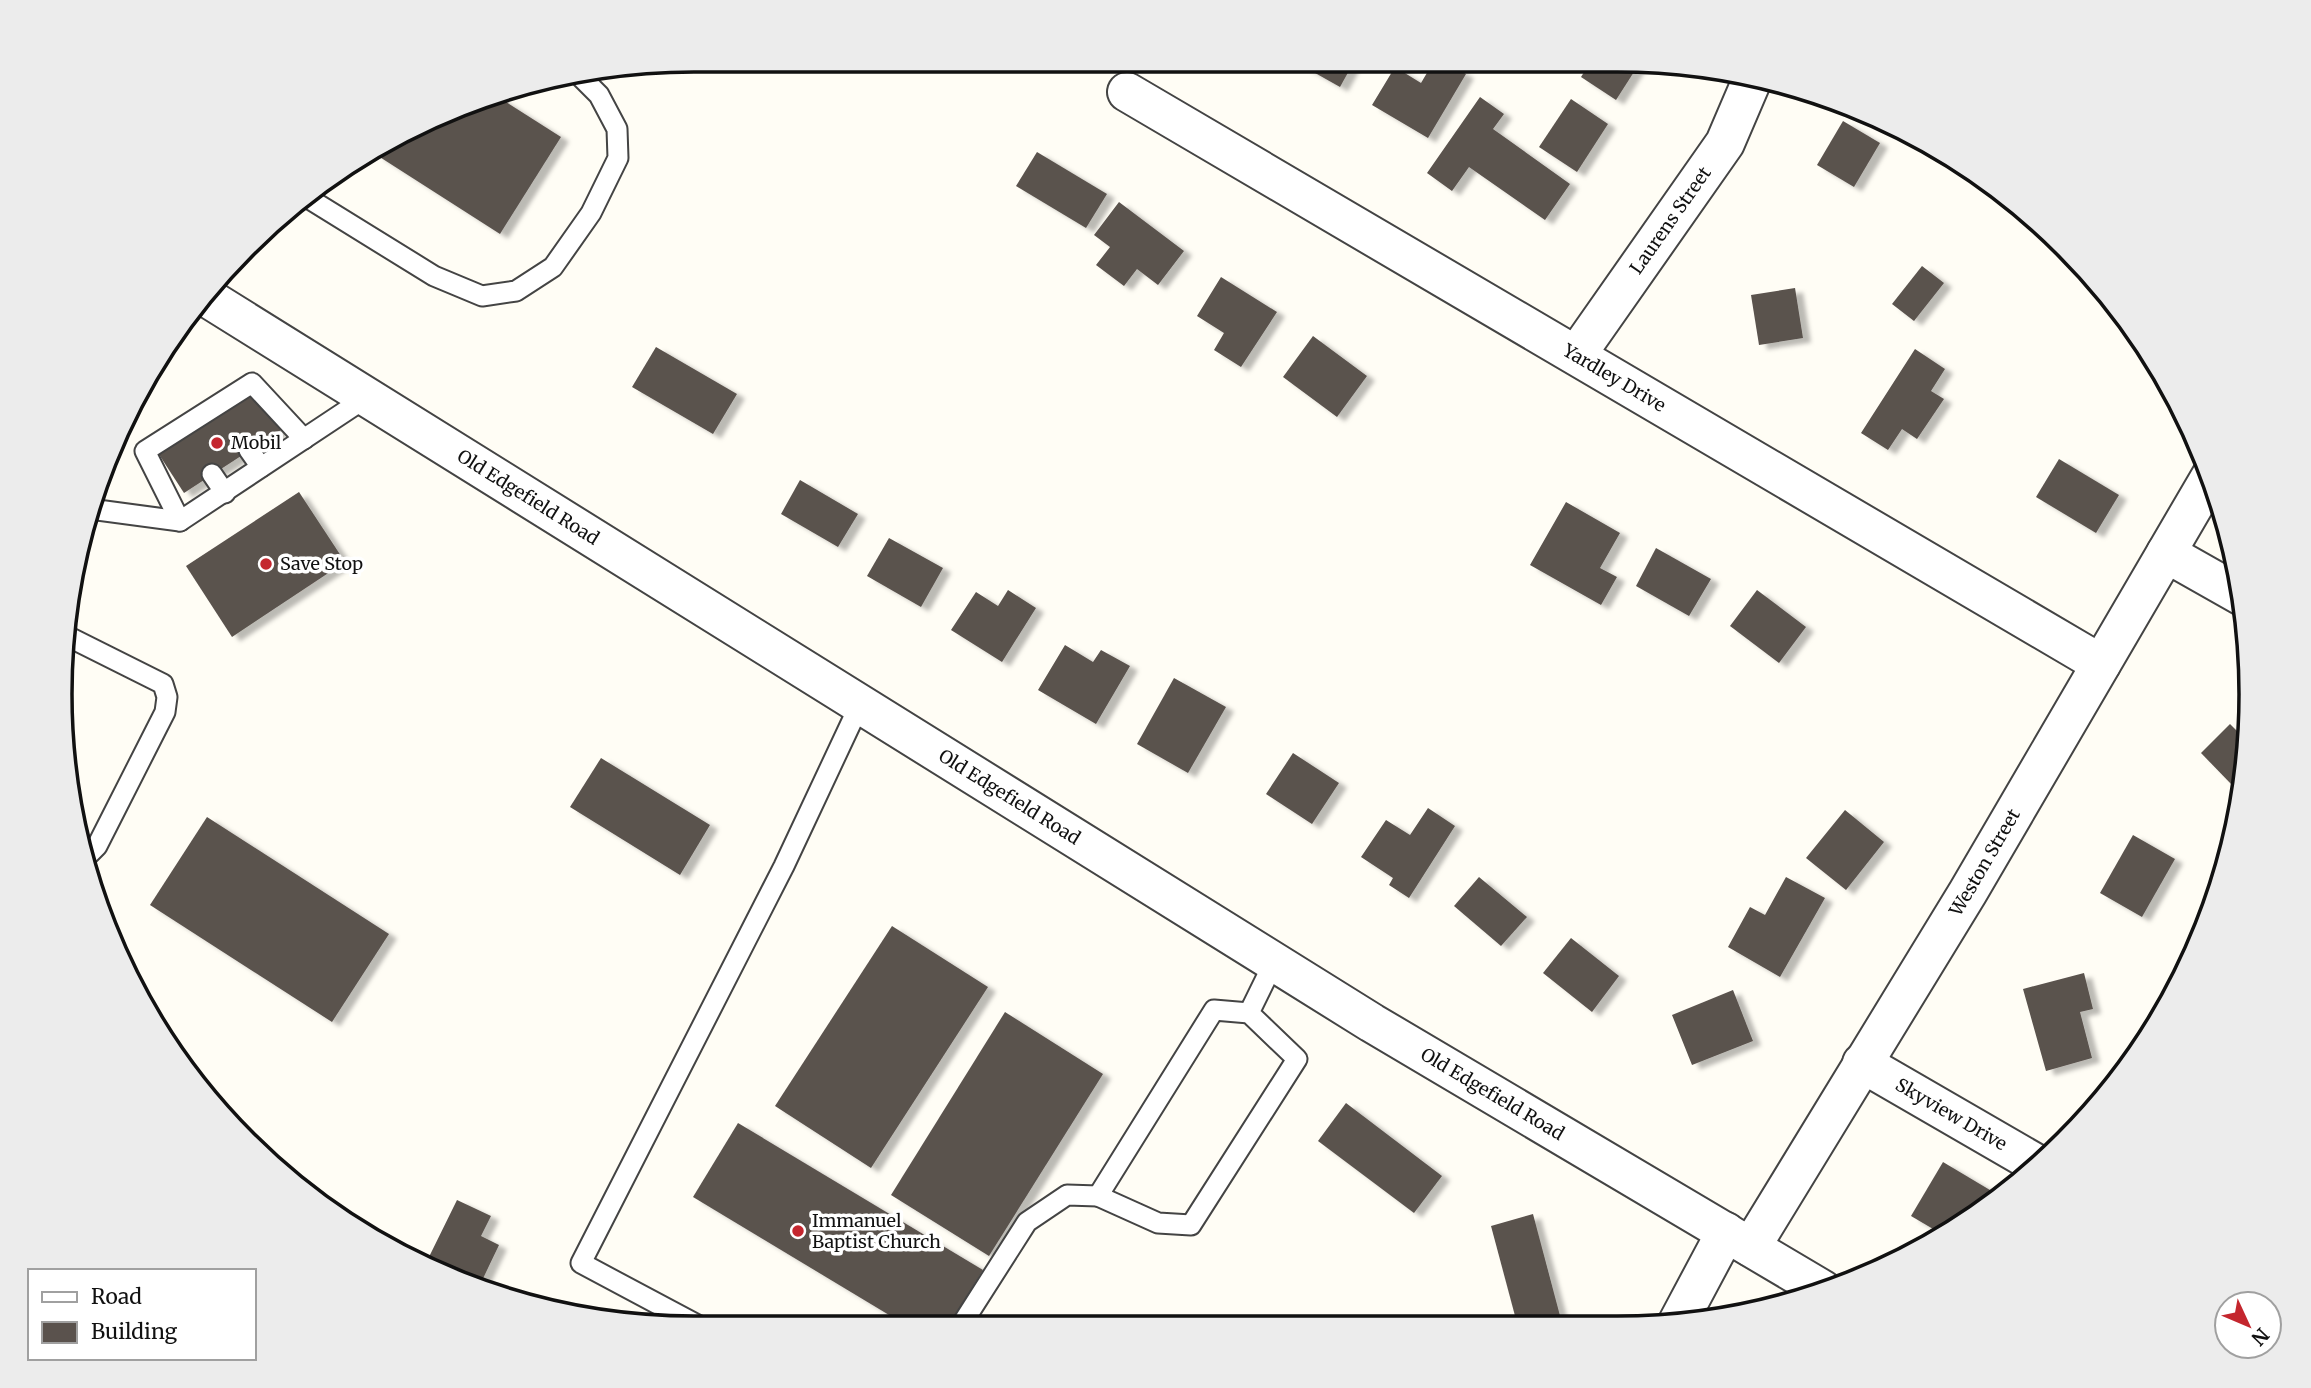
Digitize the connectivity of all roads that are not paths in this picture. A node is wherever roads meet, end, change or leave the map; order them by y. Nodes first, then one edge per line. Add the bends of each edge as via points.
1 (586, 82) edge
2 (1749, 87) edge
3 (1127, 92) dead end
4 (313, 201) edge
5 (212, 301) edge
6 (1577, 354) junction
7 (367, 397) junction
8 (304, 439) junction
9 (249, 450) dead end
10 (261, 467) junction
11 (212, 474) dead end
12 (2204, 488) edge
13 (225, 493) junction
14 (100, 510) edge
15 (180, 521) junction
16 (2166, 553) junction
17 (2230, 589) edge
18 (74, 640) edge
19 (2101, 664) junction
20 (860, 704) junction
21 (92, 851) edge
22 (1274, 962) junction
23 (1249, 1013) junction
24 (1862, 1063) junction
25 (2029, 1160) edge
26 (1098, 1196) junction
27 (1739, 1240) junction
28 (1813, 1284) edge
29 (1692, 1312) edge
30 (680, 1316) edge
31 (967, 1316) edge

1 - 4 lane via 599,95 617,129 618,158 591,213 553,267 516,291 482,296 434,276
2 - 6 street, Laurens Street via 1725,143
3 - 6 street, Yardley Drive
5 - 7 street, Old Edgefield Road
6 - 19 street, Yardley Drive
7 - 8 lane
7 - 20 street, Old Edgefield Road
8 - 10 lane
8 - 15 lane via 252,383 183,432 145,451
9 - 10 lane
10 - 13 lane
11 - 13 lane
12 - 16 street, Weston Street
13 - 15 lane
14 - 15 lane
16 - 17 street
16 - 19 street, Weston Street
18 - 21 lane via 163,684 167,697 165,712
19 - 24 street, Weston Street
20 - 22 street, Old Edgefield Road
20 - 30 lane via 784,866 581,1263
22 - 23 lane
22 - 27 street, Old Edgefield Road
23 - 26 lane via 1214,1010
23 - 26 lane via 1297,1059 1191,1225 1158,1223
24 - 25 street, Skyview Drive
24 - 27 street, Weston Street
26 - 31 lane via 1067,1195 1027,1222
27 - 28 street, Old Edgefield Road
27 - 29 street, Weston Street

